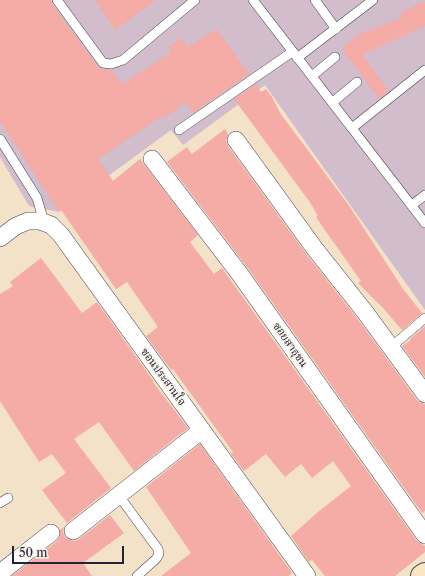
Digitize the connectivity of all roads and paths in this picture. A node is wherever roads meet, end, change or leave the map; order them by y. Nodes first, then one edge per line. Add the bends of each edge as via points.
1 (58, 0) edge
2 (194, 0) edge
3 (253, 0) edge
4 (315, 0) edge
5 (368, 2) edge
6 (336, 29) junction
7 (295, 55) junction
8 (335, 57) dead end
9 (425, 70) edge
10 (312, 76) junction
11 (357, 82) dead end
12 (333, 102) junction
13 (352, 128) junction
14 (179, 130) dead end
15 (0, 139) edge
16 (236, 140) dead end
17 (152, 158) dead end
18 (425, 195) edge
19 (412, 205) junction
20 (44, 222) junction
21 (425, 223) edge
22 (0, 238) edge
23 (425, 318) edge
24 (390, 348) junction
25 (425, 394) edge
26 (202, 430) junction
27 (119, 496) junction
28 (8, 498) dead end
29 (0, 503) edge
30 (73, 531) dead end
31 (51, 533) dead end
32 (425, 535) edge
33 (0, 572) edge
34 (425, 574) edge
35 (136, 576) edge
36 (307, 576) edge
37 (422, 576) edge

1 - 2 lane via 103,63 111,64 124,60
3 - 7 lane
4 - 6 lane
5 - 6 lane
6 - 7 lane
7 - 10 lane
7 - 14 lane
8 - 10 lane
9 - 13 lane
10 - 12 lane
11 - 12 lane
12 - 13 lane
13 - 19 lane
15 - 20 lane via 37,198
16 - 24 street
17 - 32 street, ซอยสาธุชน via 239,273
18 - 19 lane
19 - 21 lane
20 - 22 street via 28,221
20 - 26 street, ซอนประสานใจ via 61,235
23 - 24 lane
24 - 25 street
26 - 27 street
26 - 36 street, ซอนประสานใจ
27 - 30 street
27 - 35 lane via 158,549 156,559
28 - 29 lane
31 - 33 street
34 - 37 street

